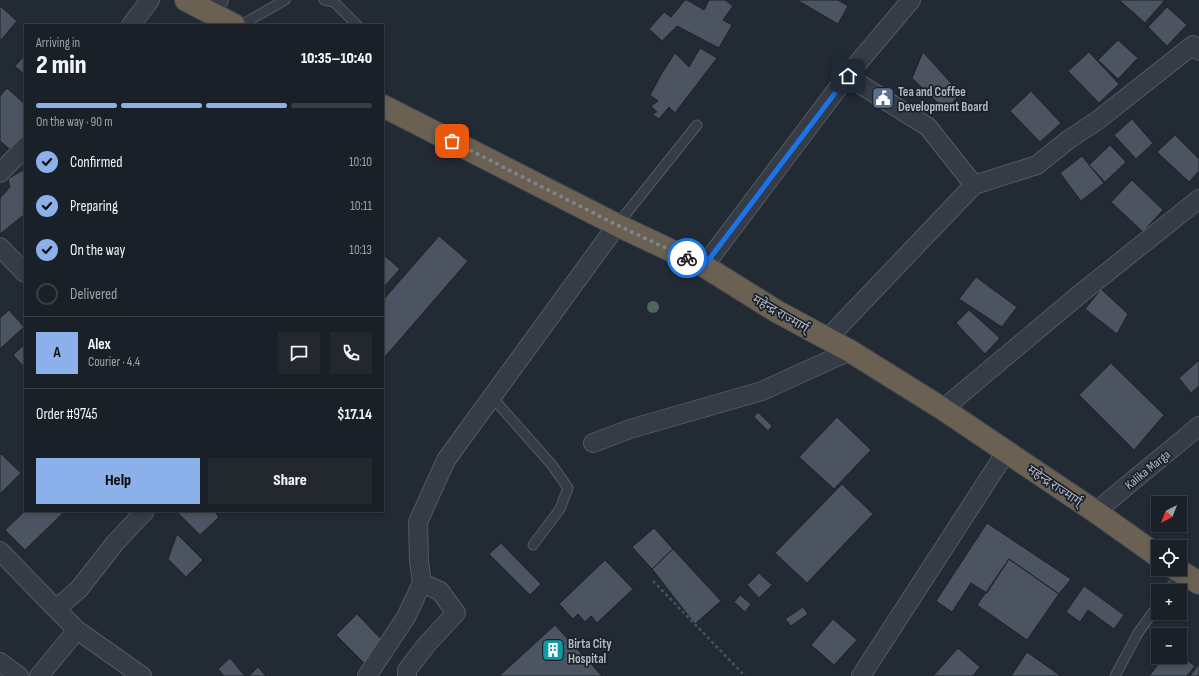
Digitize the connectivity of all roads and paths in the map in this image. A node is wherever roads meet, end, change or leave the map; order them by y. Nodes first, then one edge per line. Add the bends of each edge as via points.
1 (150, 0) edge
2 (186, 0) edge
3 (285, 0) edge
4 (324, 0) edge
5 (908, 1) edge
6 (213, 5) edge
7 (132, 24) edge
8 (233, 24) edge
9 (244, 24) edge
10 (356, 24) edge
11 (1197, 44) edge
12 (848, 76) junction
13 (384, 107) edge
14 (697, 125) dead end
15 (24, 148) edge
16 (0, 173) edge
17 (974, 185) junction
18 (1199, 199) edge
19 (617, 225) junction
20 (0, 247) edge
21 (704, 266) junction
22 (24, 273) edge
23 (827, 339) junction
24 (850, 351) junction
25 (491, 396) junction
26 (943, 409) junction
27 (1199, 426) edge
28 (593, 443) dead end
29 (1006, 452) junction
30 (144, 512) edge
31 (1096, 512) junction
32 (533, 545) dead end
33 (0, 551) edge
34 (1151, 551) edge
35 (1185, 576) edge
36 (653, 581) dead end
37 (422, 583) junction
38 (1176, 584) edge
39 (56, 609) junction
40 (1151, 615) edge
41 (77, 630) junction
42 (0, 662) edge
43 (19, 676) edge
44 (39, 676) edge
45 (142, 676) edge
46 (367, 676) edge
47 (407, 676) edge
48 (745, 676) edge
49 (861, 676) edge
50 (1115, 676) edge

1 - 7 street
2 - 6 highway
3 - 9 lane
4 - 10 lane via 334,2
5 - 12 street
6 - 8 highway
11 - 17 street via 1037,164
12 - 17 street via 928,127
12 - 21 street
13 - 19 highway, महेन्द्र राज्मार्ग्
14 - 19 lane
15 - 16 street
17 - 23 street
18 - 26 street via 1080,294
19 - 21 highway, महेन्द्र राज्मार्ग्
19 - 25 street
20 - 22 street
21 - 23 highway, महेन्द्र राज्मार्ग्
23 - 24 highway, महेन्द्र राज्मार्ग्
24 - 26 highway, महेन्द्र राज्मार्ग्
24 - 28 street via 762,391 630,429
25 - 32 lane via 552,465 568,488 560,510
25 - 37 street via 446,460 418,522
26 - 29 highway, महेन्द्र राज्मार्ग्
27 - 31 street, Kalika Marga
29 - 31 highway, महेन्द्र राज्मार्ग्
29 - 49 street
30 - 39 street via 115,543 79,589
31 - 34 highway, महेन्द्र राज्मार्ग्
33 - 39 street
35 - 38 lane
36 - 48 path
37 - 46 street via 406,617
37 - 47 street via 440,591 456,613 427,644 407,670
39 - 41 street
40 - 50 lane
41 - 44 street
41 - 45 street
42 - 43 street

